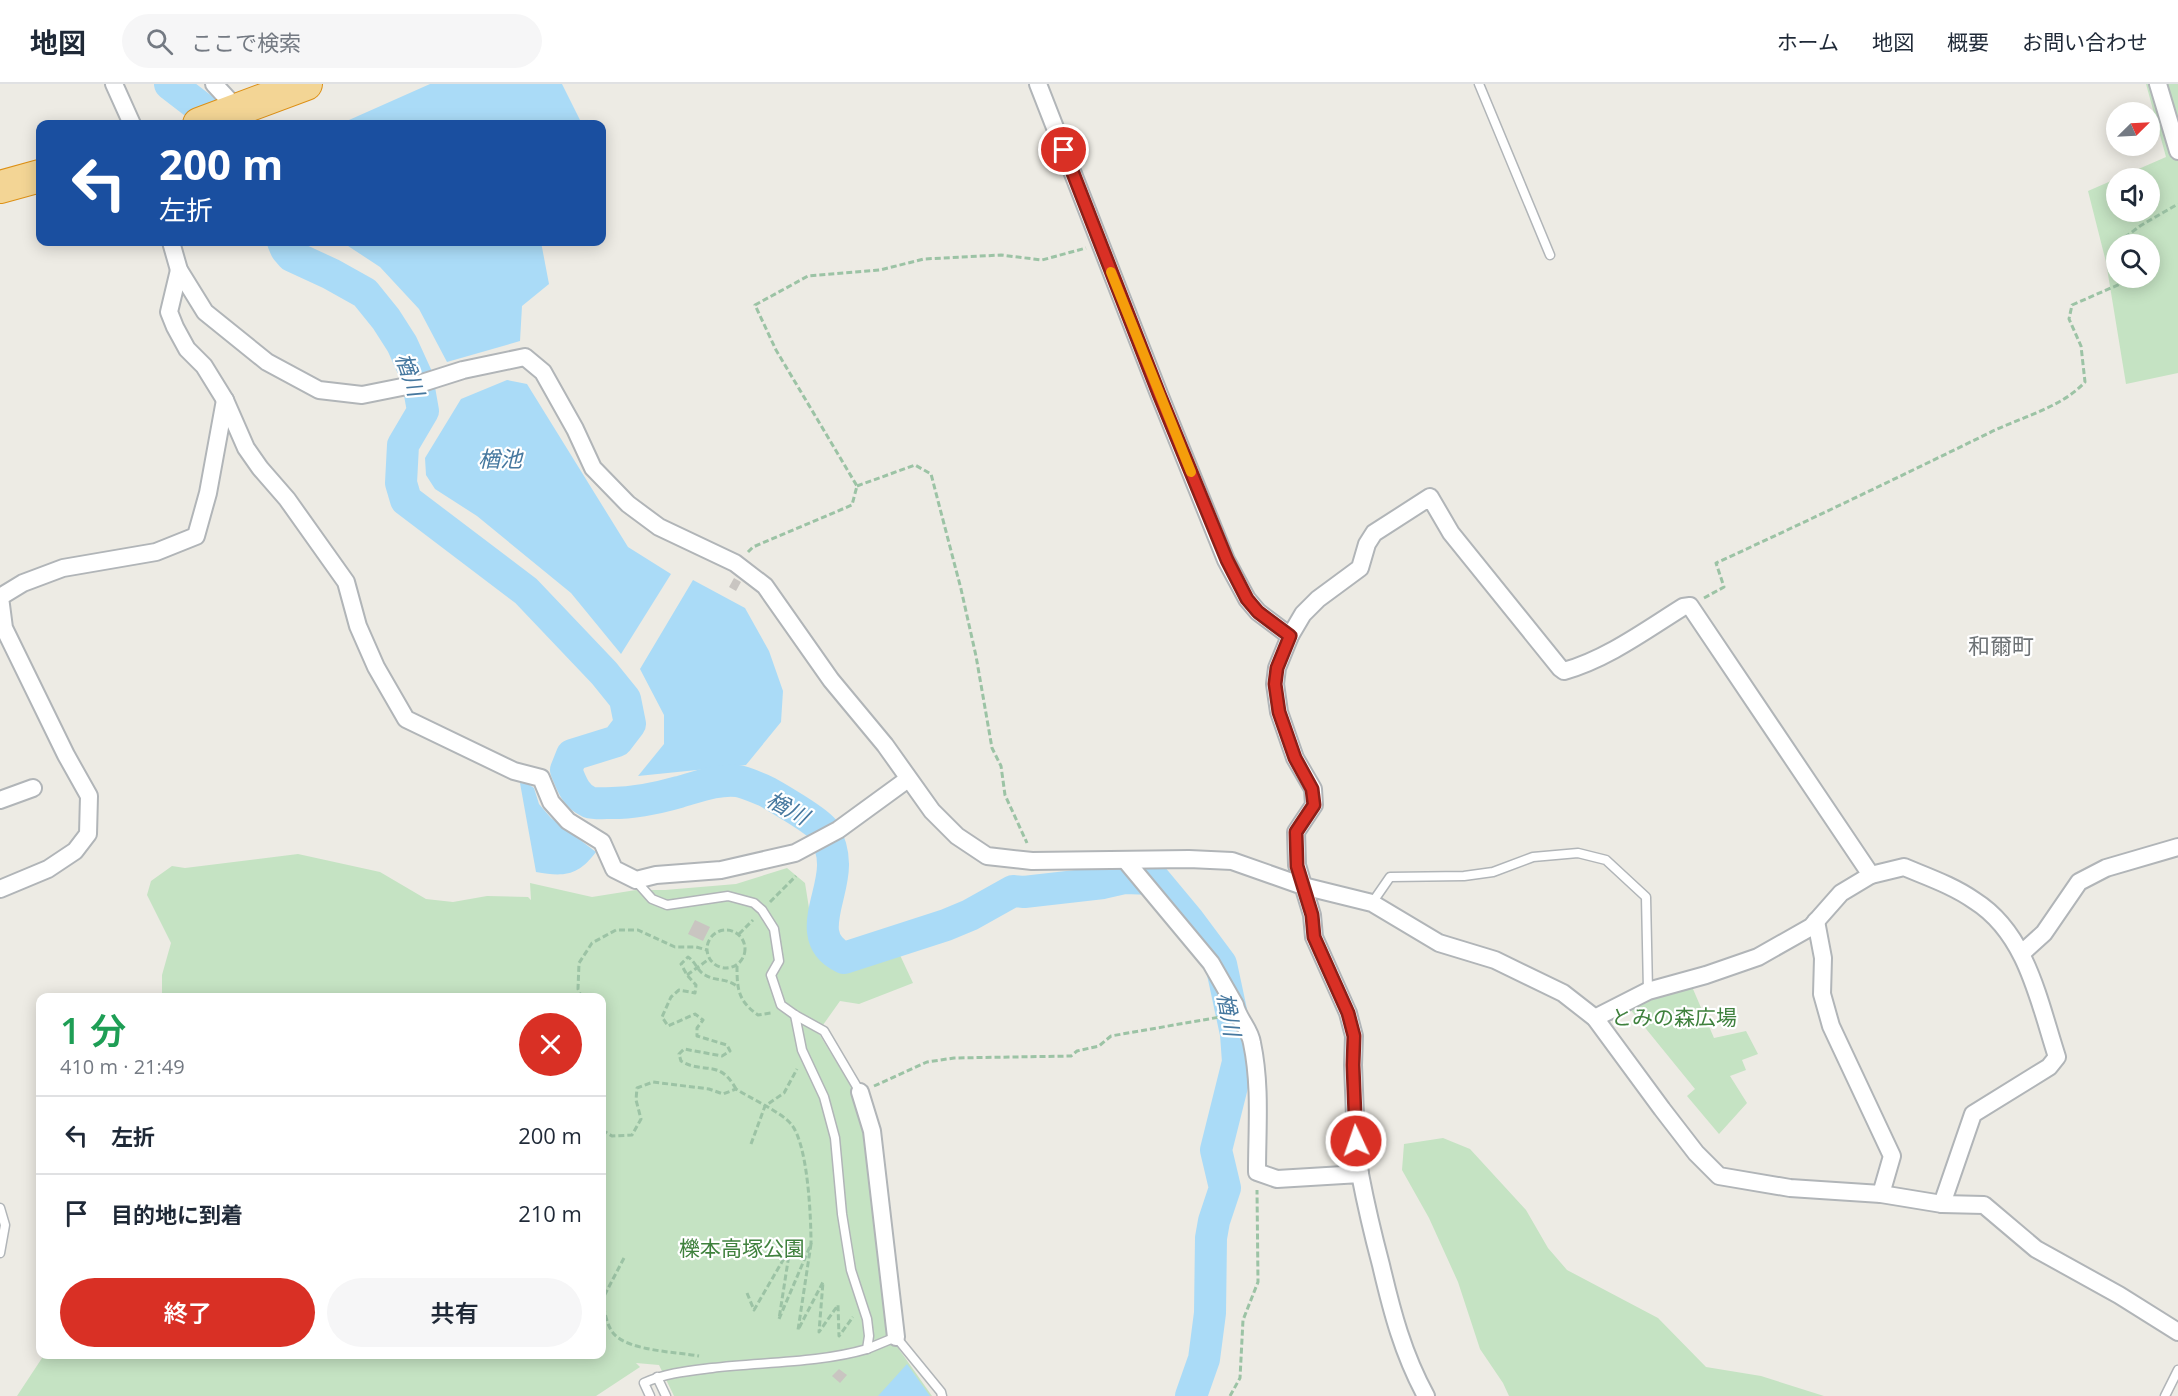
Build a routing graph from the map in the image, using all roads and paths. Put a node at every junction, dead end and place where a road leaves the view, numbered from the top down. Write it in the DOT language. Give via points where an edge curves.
graph roads {
  1 [pos="114,84"];
  2 [pos="214,84"];
  3 [pos="306,84"];
  4 [pos="1038,84"];
  5 [pos="1479,84"];
  6 [pos="2158,84"];
  7 [pos="239,111"];
  8 [pos="130,120"];
  9 [pos="211,120"];
  10 [pos="2178,151"];
  11 [pos="36,177"];
  12 [pos="0,187"];
  13 [pos="2178,204"];
  14 [pos="2130,234"];
  15 [pos="1100,244"];
  16 [pos="172,246"];
  17 [pos="1551,255"];
  18 [pos="179,270"];
  19 [pos="2111,288"];
  20 [pos="225,400"];
  21 [pos="857,486"];
  22 [pos="735,563"];
  23 [pos="1690,606"];
  24 [pos="1290,636"];
  25 [pos="908,779"];
  26 [pos="33,788"];
  27 [pos="0,800"];
  28 [pos="2178,847"];
  29 [pos="1032,861"];
  30 [pos="1126,861"];
  31 [pos="1871,875"];
  32 [pos="636,880"];
  33 [pos="1303,886"];
  34 [pos="0,889"];
  35 [pos="1371,903"];
  36 [pos="1816,921"];
  37 [pos="707,950"];
  38 [pos="2022,953"];
  39 [pos="709,959"];
  40 [pos="737,966"];
  41 [pos="698,968"];
  42 [pos="687,975"];
  43 [pos="737,986"];
  44 [pos="1648,991"];
  45 [pos="580,993"];
  46 [pos="781,1005"];
  47 [pos="1236,1011"];
  48 [pos="795,1015"];
  49 [pos="1595,1018"];
  50 [pos="802,1050"];
  51 [pos="736,1089"];
  52 [pos="860,1092"];
  53 [pos="765,1106"];
  54 [pos="606,1132"];
  55 [pos="751,1144"];
  56 [pos="1257,1172"];
  57 [pos="1360,1174"];
  58 [pos="1881,1194"];
  59 [pos="1942,1204"];
  60 [pos="0,1208"];
  61 [pos="811,1244"];
  62 [pos="0,1253"];
  63 [pos="624,1258"];
  64 [pos="606,1292"];
  65 [pos="747,1293"];
  66 [pos="866,1314"];
  67 [pos="606,1319"];
  68 [pos="2178,1332"];
  69 [pos="896,1337"];
  70 [pos="867,1349"];
  71 [pos="708,1357"];
  72 [pos="2178,1370"];
  73 [pos="657,1377"];
  74 [pos="650,1396"];
  75 [pos="666,1396"];
  76 [pos="942,1396"];
  77 [pos="1230,1396"];
  78 [pos="1426,1396"];
  79 [pos="2165,1396"];
  1 -- 8 [label="street"];
  2 -- 7 [label="street"];
  3 -- 7 [label="highway"];
  4 -- 15 [label="street"];
  5 -- 17 [label="lane"];
  6 -- 10 [label="street"];
  7 -- 9 [label="highway"];
  11 -- 12 [label="highway"];
  13 -- 14 [label="path"];
  15 -- 21 [label="path" via="1042,260 1001,255 924,259 880,270 808,276 755,305 776,350"];
  15 -- 24 [label="street" via="1227,560 1247,599"];
  16 -- 18 [label="street"];
  18 -- 20 [label="street" via="170,312 187,349 204,366"];
  18 -- 22 [label="street" via="205,312 267,362 319,390 362,395 525,357 543,372 593,468 627,504 659,527"];
  19 -- 23 [label="path" via="2072,305 2069,319 2081,346 2085,382 2073,394 1716,563 1724,587"];
  20 -- 32 [label="street" via="246,448 346,582 358,627 406,718 514,771 542,778 551,802 568,821 602,842 614,869"];
  20 -- 34 [label="street" via="196,536 156,552 63,568 23,583 0,597 4,628 89,796 88,834 75,851"];
  21 -- 22 [label="path" via="852,505 753,547"];
  21 -- 29 [label="path" via="915,465 931,474 964,600 992,748 1001,766 1005,795 1025,834"];
  22 -- 25 [label="street" via="765,586"];
  23 -- 24 [label="street" via="1619,647 1564,670 1451,533 1430,497 1374,533 1360,568 1303,614"];
  23 -- 31 [label="street"];
  24 -- 33 [label="street" via="1275,684 1279,712 1295,758 1312,789 1314,805 1296,832 1297,866"];
  25 -- 29 [label="street" via="957,836 987,856"];
  25 -- 32 [label="street" via="844,826 795,853 721,870"];
  26 -- 27 [label="street"];
  28 -- 38 [label="street" via="2106,868 2079,882 2044,933"];
  29 -- 30 [label="street"];
  30 -- 33 [label="street" via="1232,861"];
  30 -- 47 [label="street" via="1210,963"];
  31 -- 36 [label="street" via="1841,893"];
  31 -- 38 [label="street" via="1904,867 1959,892 1976,901 2002,925"];
  32 -- 46 [label="lane" via="652,899 667,905 728,896 754,903 774,929 779,961 771,975"];
  33 -- 35 [label="street"];
  33 -- 57 [label="street" via="1314,937 1348,1013 1354,1036"];
  35 -- 44 [label="lane" via="1390,877 1464,876 1494,872 1533,857 1578,853 1606,860 1646,897"];
  35 -- 49 [label="street" via="1439,943 1495,960 1563,993"];
  36 -- 44 [label="street" via="1758,957"];
  36 -- 58 [label="street" via="1823,958 1822,994 1831,1026 1892,1156"];
  37 -- 39 [label="path"];
  37 -- 40 [label="path" via="714,934 722,930 739,934 746,950"];
  37 -- 45 [label="path" via="675,947 638,930 616,930 592,943 579,963"];
  38 -- 59 [label="street" via="2057,1057 2049,1067 1973,1114"];
  39 -- 40 [label="path" via="717,967"];
  39 -- 41 [label="path"];
  40 -- 43 [label="path"];
  41 -- 42 [label="path"];
  41 -- 42 [label="path" via="688,957 681,964"];
  41 -- 43 [label="path" via="701,974 714,980 726,979"];
  42 -- 51 [label="path" via="696,985 695,993 679,990 662,1017 668,1026 695,1014 703,1020 697,1036 727,1045 730,1052 722,1056 684,1048 679,1054 681,1061 720,1071"];
  43 -- 46 [label="path" via="745,1006 758,1015 776,1013"];
  44 -- 49 [label="street"];
  46 -- 48 [label="lane"];
  47 -- 52 [label="path" via="1111,1036 1099,1046 1071,1056 927,1062"];
  47 -- 56 [label="street" via="1251,1038 1257,1063"];
  48 -- 50 [label="lane"];
  48 -- 52 [label="lane" via="824,1031"];
  49 -- 58 [label="street" via="1696,1153 1719,1176 1790,1188"];
  50 -- 53 [label="path" via="796,1074 784,1093"];
  50 -- 66 [label="lane" via="824,1096 835,1138 851,1270"];
  51 -- 53 [label="path"];
  51 -- 54 [label="path" via="723,1094 653,1082 637,1088 641,1119 632,1135"];
  52 -- 69 [label="street" via="872,1131"];
  53 -- 55 [label="path"];
  53 -- 61 [label="path" via="792,1125 802,1150 811,1208"];
  56 -- 57 [label="street" via="1277,1179"];
  56 -- 77 [label="path" via="1258,1282 1243,1320 1240,1378"];
  57 -- 78 [label="street" via="1392,1311 1411,1368"];
  58 -- 59 [label="street"];
  59 -- 68 [label="street" via="1984,1205 2036,1249"];
  60 -- 62 [label="lane" via="5,1225"];
  61 -- 65 [label="path" via="779,1319 790,1248 754,1310"];
  61 -- 66 [label="path" via="798,1330 823,1282 819,1332 838,1305 839,1336 855,1315"];
  63 -- 64 [label="path"];
  66 -- 70 [label="lane"];
  67 -- 71 [label="path" via="615,1335 631,1345"];
  69 -- 70 [label="lane"];
  69 -- 76 [label="lane"];
  70 -- 73 [label="lane" via="844,1356"];
  72 -- 79 [label="lane"];
  73 -- 74 [label="lane" via="644,1383"];
  73 -- 75 [label="lane"];
}
